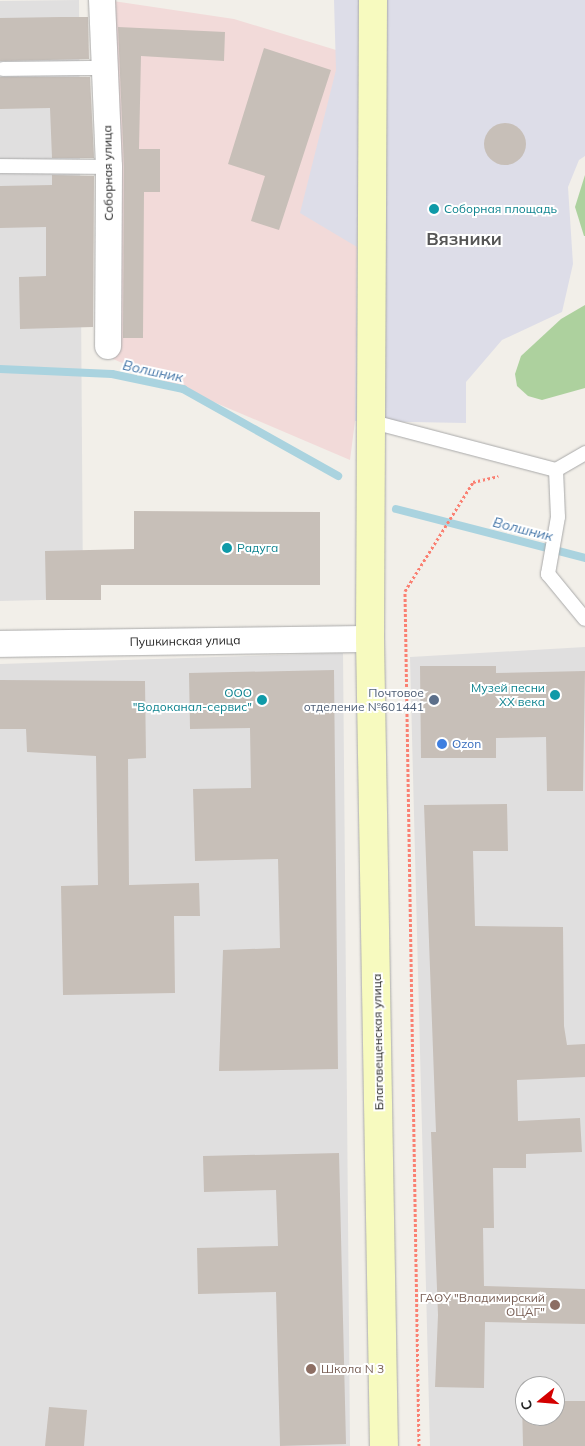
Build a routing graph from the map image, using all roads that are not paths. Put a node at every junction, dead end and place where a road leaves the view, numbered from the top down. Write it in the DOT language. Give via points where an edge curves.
graph roads {
  1 [pos="102,0"];
  2 [pos="373,0"];
  3 [pos="105,68"];
  4 [pos="3,69"];
  5 [pos="0,166"];
  6 [pos="109,167"];
  7 [pos="108,346"];
  8 [pos="373,422"];
  9 [pos="585,453"];
  10 [pos="556,470"];
  11 [pos="585,619"];
  12 [pos="370,639"];
  13 [pos="0,644"];
  14 [pos="384,1446"];
  1 -- 3 [label="street, Соборная улица"];
  2 -- 8 [label="main road, Благовещенская улица"];
  3 -- 4 [label="lane"];
  3 -- 6 [label="street, Соборная улица"];
  5 -- 6 [label="lane"];
  6 -- 7 [label="street, Соборная улица"];
  8 -- 10 [label="lane"];
  8 -- 12 [label="main road, Благовещенская улица"];
  9 -- 10 [label="lane"];
  10 -- 11 [label="lane" via="558,517 548,574"];
  12 -- 13 [label="street, Пушкинская улица"];
  12 -- 14 [label="main road, Благовещенская улица"];
}
